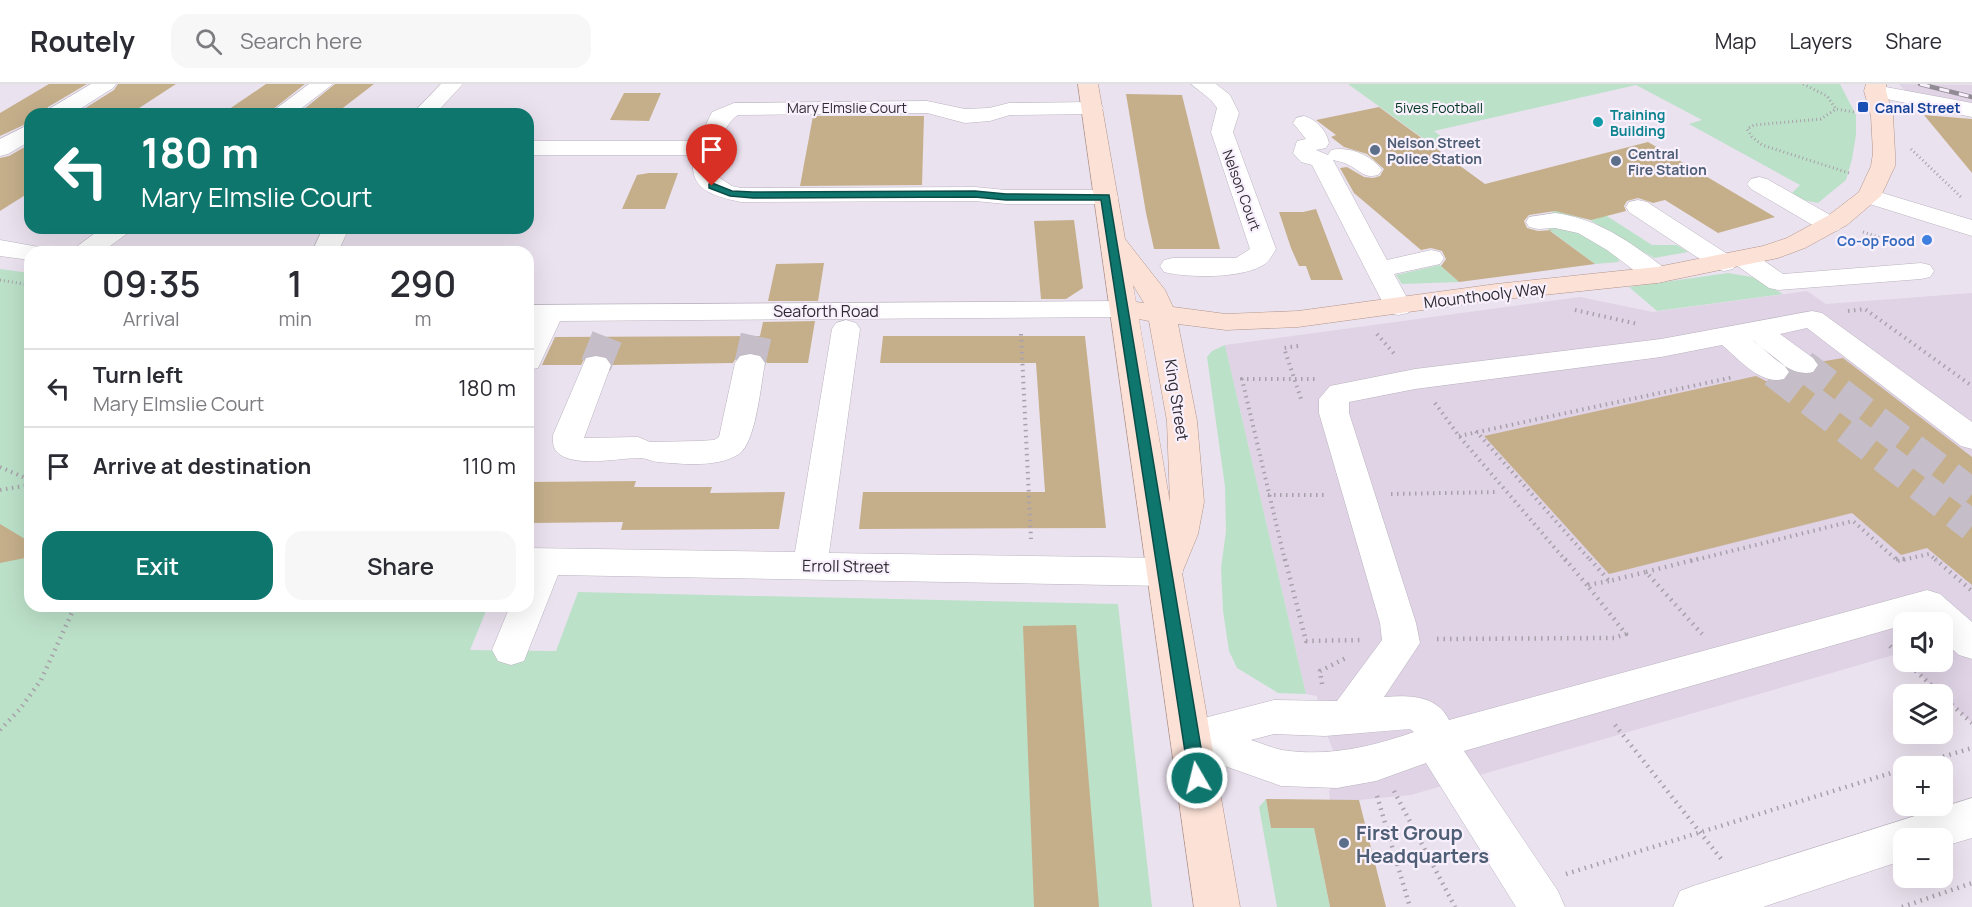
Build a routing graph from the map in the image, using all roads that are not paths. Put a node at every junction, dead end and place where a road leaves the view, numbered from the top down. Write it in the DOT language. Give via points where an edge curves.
graph roads {
  1 [pos="106,84"];
  2 [pos="323,84"];
  3 [pos="453,84"];
  4 [pos="1088,84"];
  5 [pos="1201,84"];
  6 [pos="1876,87"];
  7 [pos="67,108"];
  8 [pos="289,108"];
  9 [pos="429,108"];
  10 [pos="1092,108"];
  11 [pos="1972,110"];
  12 [pos="1304,123"];
  13 [pos="24,135"];
  14 [pos="534,148"];
  15 [pos="709,148"];
  16 [pos="0,149"];
  17 [pos="1326,152"];
  18 [pos="1370,170"];
  19 [pos="1759,184"];
  20 [pos="1864,186"];
  21 [pos="1106,197"];
  22 [pos="1638,207"];
  23 [pos="1538,222"];
  24 [pos="1834,222"];
  25 [pos="1972,228"];
  26 [pos="110,234"];
  27 [pos="1113,241"];
  28 [pos="94,246"];
  29 [pos="0,248"];
  30 [pos="24,251"];
  31 [pos="1431,258"];
  32 [pos="1916,260"];
  33 [pos="1734,261"];
  34 [pos="1173,266"];
  35 [pos="1378,270"];
  36 [pos="1657,275"];
  37 [pos="1778,282"];
  38 [pos="1398,307"];
  39 [pos="1123,309"];
  40 [pos="539,313"];
  41 [pos="1162,315"];
  42 [pos="1812,319"];
  43 [pos="846,330"];
  44 [pos="1757,330"];
  45 [pos="534,335"];
  46 [pos="1728,336"];
  47 [pos="756,337"];
  48 [pos="607,338"];
  49 [pos="1803,365"];
  50 [pos="1772,371"];
  51 [pos="1972,438"];
  52 [pos="537,561"];
  53 [pos="810,566"];
  54 [pos="1164,572"];
  55 [pos="522,612"];
  56 [pos="1972,644"];
  57 [pos="511,650"];
  58 [pos="1349,716"];
  59 [pos="1191,737"];
  60 [pos="1435,742"];
  61 [pos="1972,818"];
  62 [pos="1940,828"];
  63 [pos="1893,843"];
  64 [pos="1540,904"];
  65 [pos="1217,907"];
  66 [pos="1696,907"];
  1 -- 7 [label="street"];
  2 -- 8 [label="street"];
  3 -- 9 [label="street"];
  4 -- 10 [label="main road, King Street"];
  5 -- 34 [label="street, Nelson Court" via="1227,106 1222,132 1263,249 1257,259 1243,265"];
  6 -- 11 [label="street"];
  6 -- 20 [label="main road" via="1882,116 1883,166"];
  10 -- 15 [label="street, Mary Elmslie Court" via="1009,109 965,116 949,102 927,107 747,100 720,117"];
  10 -- 21 [label="main road, King Street"];
  12 -- 17 [label="street"];
  13 -- 16 [label="street"];
  14 -- 15 [label="street"];
  15 -- 21 [label="street, Mary Elmslie Court" via="702,169 704,178 721,190 741,195"];
  17 -- 18 [label="street" via="1356,159"];
  17 -- 35 [label="street"];
  19 -- 24 [label="street"];
  20 -- 24 [label="main road, Mounthooly Way"];
  20 -- 25 [label="street"];
  21 -- 27 [label="main road, King Street"];
  22 -- 33 [label="street"];
  23 -- 36 [label="street" via="1562,220 1584,225"];
  24 -- 33 [label="main road, Mounthooly Way" via="1796,243"];
  26 -- 28 [label="street"];
  27 -- 39 [label="main road, King Street"];
  27 -- 41 [label="main road, King Street" via="1155,296"];
  29 -- 30 [label="street"];
  31 -- 35 [label="street"];
  32 -- 37 [label="street"];
  33 -- 36 [label="main road, Mounthooly Way"];
  33 -- 37 [label="street"];
  35 -- 38 [label="street"];
  36 -- 38 [label="main road, Mounthooly Way"];
  37 -- 42 [label="street" via="1793,293"];
  38 -- 41 [label="main road, Mounthooly Way" via="1298,319 1226,322"];
  39 -- 41 [label="main road, Mounthooly Way"];
  39 -- 47 [label="street, Seaforth Road" via="1020,310"];
  39 -- 54 [label="main road, King Street"];
  40 -- 45 [label="street"];
  40 -- 48 [label="street, Seaforth Road"];
  41 -- 54 [label="main road, King Street" via="1182,421 1187,477 1181,534"];
  42 -- 44 [label="street"];
  42 -- 51 [label="street"];
  43 -- 53 [label="street"];
  44 -- 46 [label="street"];
  44 -- 49 [label="street"];
  46 -- 50 [label="street"];
  46 -- 58 [label="street" via="1415,379 1341,393 1334,399 1401,639"];
  47 -- 48 [label="street, Seaforth Road"];
  47 -- 48 [label="street" via="730,446 714,451 575,448 568,445 569,435"];
  52 -- 53 [label="street, Erroll Street"];
  53 -- 54 [label="street, Erroll Street"];
  54 -- 59 [label="main road, King Street"];
  55 -- 57 [label="street"];
  56 -- 60 [label="street" via="1927,604"];
  58 -- 59 [label="street" via="1274,717"];
  58 -- 60 [label="street" via="1405,712 1422,715 1431,723"];
  59 -- 60 [label="street" via="1281,768 1337,771 1376,763"];
  59 -- 65 [label="main road, King Street"];
  60 -- 64 [label="street"];
  61 -- 62 [label="street"];
  63 -- 66 [label="street"];
}
